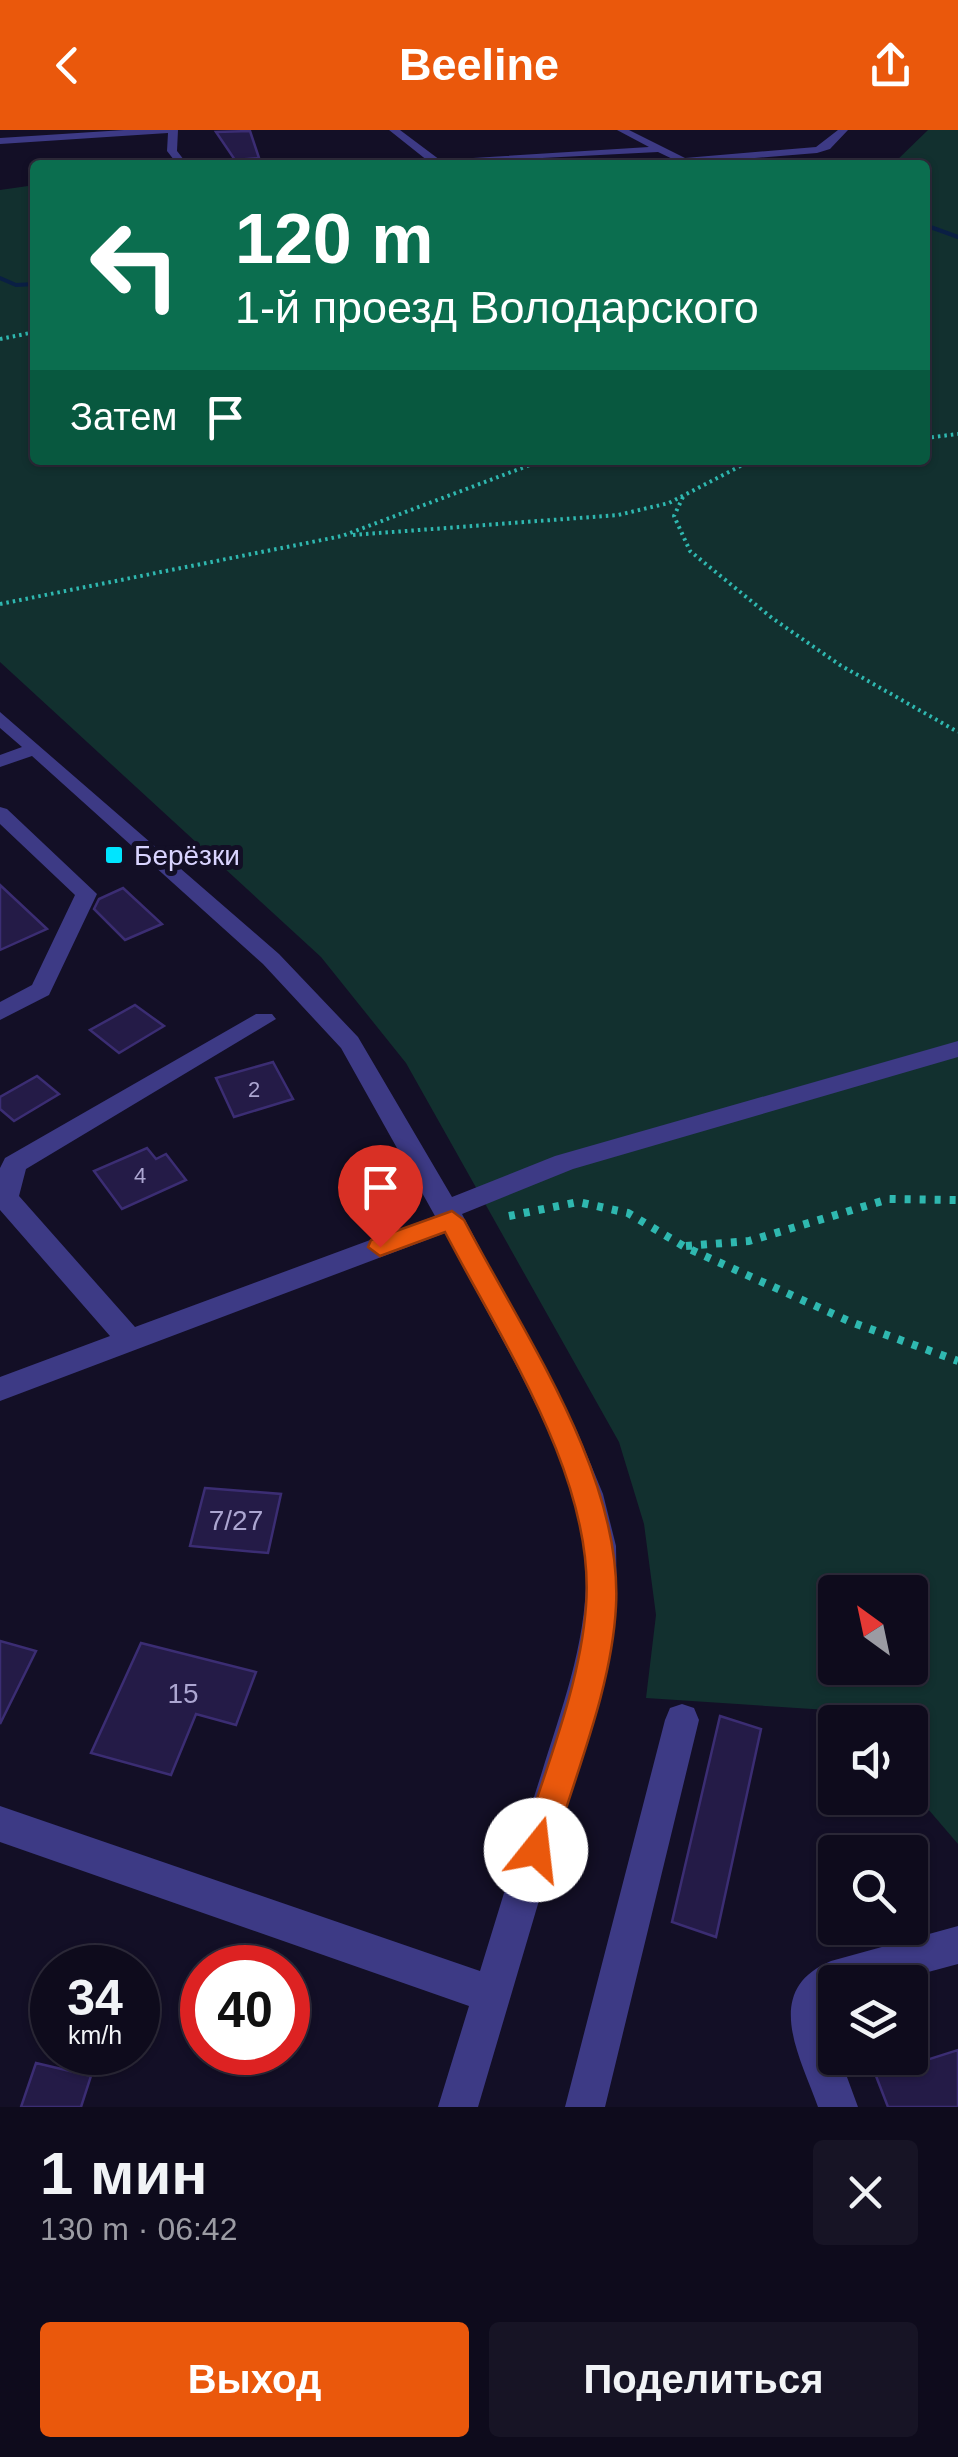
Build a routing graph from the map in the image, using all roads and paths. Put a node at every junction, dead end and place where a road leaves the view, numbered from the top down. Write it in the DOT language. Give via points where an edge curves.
graph roads {
  1 [pos="171,130"];
  2 [pos="394,130"];
  3 [pos="622,130"];
  4 [pos="843,130"];
  5 [pos="0,141"];
  6 [pos="656,150"];
  7 [pos="179,160"];
  8 [pos="433,160"];
  9 [pos="500,160"];
  10 [pos="30,333"];
  11 [pos="0,338"];
  12 [pos="958,434"];
  13 [pos="930,437"];
  14 [pos="529,465"];
  15 [pos="742,465"];
  16 [pos="684,495"];
  17 [pos="342,536"];
  18 [pos="0,604"];
  19 [pos="0,718"];
  20 [pos="958,732"];
  21 [pos="30,744"];
  22 [pos="0,762"];
  23 [pos="0,813"];
  24 [pos="0,1012"];
  25 [pos="264,1019"];
  26 [pos="958,1050"];
  27 [pos="958,1200"];
  28 [pos="452,1222"];
  29 [pos="685,1246"];
  30 [pos="130,1340"];
  31 [pos="958,1361"];
  32 [pos="0,1389"];
  33 [pos="682,1720"];
  34 [pos="0,1824"];
  35 [pos="958,1945"];
  36 [pos="493,1995"];
  37 [pos="458,2107"];
  38 [pos="585,2107"];
  39 [pos="838,2107"];
  1 -- 5 [label="street"];
  1 -- 7 [label="street"];
  2 -- 8 [label="street"];
  3 -- 6 [label="street"];
  4 -- 6 [label="street" via="816,150 682,160"];
  6 -- 9 [label="street"];
  10 -- 11 [label="path"];
  12 -- 13 [label="path"];
  14 -- 17 [label="path"];
  15 -- 16 [label="path"];
  16 -- 17 [label="path" via="660,506 549,526"];
  16 -- 20 [label="path" via="674,516 690,550 840,666"];
  17 -- 18 [label="path"];
  19 -- 21 [label="street"];
  21 -- 22 [label="street"];
  21 -- 28 [label="street" via="319,1006 350,1043"];
  23 -- 24 [label="street" via="86,894 41,990"];
  25 -- 30 [label="street" via="14,1164 5,1198"];
  26 -- 28 [label="street" via="564,1162"];
  27 -- 29 [label="path" via="890,1199 749,1240"];
  28 -- 29 [label="path" via="578,1202 628,1213"];
  28 -- 30 [label="street"];
  28 -- 36 [label="street" via="566,1440 600,1546 601,1607 591,1667"];
  29 -- 31 [label="path" via="851,1322"];
  30 -- 32 [label="street"];
  33 -- 38 [label="street"];
  34 -- 36 [label="street"];
  35 -- 39 [label="street" via="831,1980 812,1998 809,2028"];
  36 -- 37 [label="street"];
}
